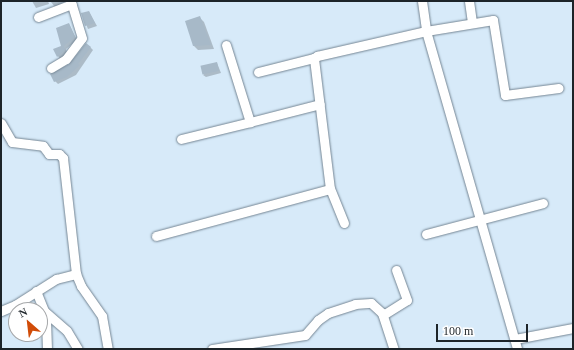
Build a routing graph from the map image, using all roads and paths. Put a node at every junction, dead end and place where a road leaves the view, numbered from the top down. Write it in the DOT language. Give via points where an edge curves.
graph roads {
  1 [pos="422,1"];
  2 [pos="469,1"];
  3 [pos="71,3"];
  4 [pos="38,17"];
  5 [pos="472,23"];
  6 [pos="426,31"];
  7 [pos="226,45"];
  8 [pos="314,58"];
  9 [pos="51,68"];
  10 [pos="258,72"];
  11 [pos="558,88"];
  12 [pos="320,104"];
  13 [pos="250,122"];
  14 [pos="1,123"];
  15 [pos="182,139"];
  16 [pos="330,189"];
  17 [pos="544,203"];
  18 [pos="479,219"];
  19 [pos="344,223"];
  20 [pos="426,234"];
  21 [pos="156,236"];
  22 [pos="396,270"];
  23 [pos="76,274"];
  24 [pos="36,291"];
  25 [pos="1,311"];
  26 [pos="383,315"];
  27 [pos="49,317"];
  28 [pos="573,328"];
  29 [pos="515,339"];
  30 [pos="47,349"];
  31 [pos="78,349"];
  32 [pos="108,349"];
  33 [pos="212,349"];
  34 [pos="394,349"];
  35 [pos="518,349"];
  1 -- 6 [label="street"];
  2 -- 5 [label="street"];
  3 -- 4 [label="street"];
  3 -- 9 [label="street" via="82,38 66,59"];
  5 -- 6 [label="street"];
  5 -- 11 [label="street" via="495,21 505,95"];
  6 -- 8 [label="street"];
  6 -- 18 [label="street"];
  7 -- 13 [label="street"];
  8 -- 10 [label="street"];
  8 -- 12 [label="street"];
  12 -- 13 [label="street"];
  12 -- 16 [label="street"];
  13 -- 15 [label="street"];
  14 -- 23 [label="street" via="12,142 43,146 49,154 59,154 63,158"];
  16 -- 19 [label="street"];
  16 -- 21 [label="street"];
  17 -- 18 [label="street"];
  18 -- 20 [label="street"];
  18 -- 29 [label="street"];
  22 -- 26 [label="street" via="407,300"];
  23 -- 24 [label="street" via="56,279"];
  23 -- 32 [label="street" via="81,286 102,316"];
  24 -- 25 [label="street"];
  24 -- 27 [label="street"];
  26 -- 33 [label="street" via="376,305 355,304 323,316 305,335"];
  26 -- 34 [label="street"];
  27 -- 30 [label="street" via="46,321"];
  27 -- 31 [label="street" via="67,330"];
  28 -- 29 [label="street"];
  29 -- 35 [label="street"];
}
